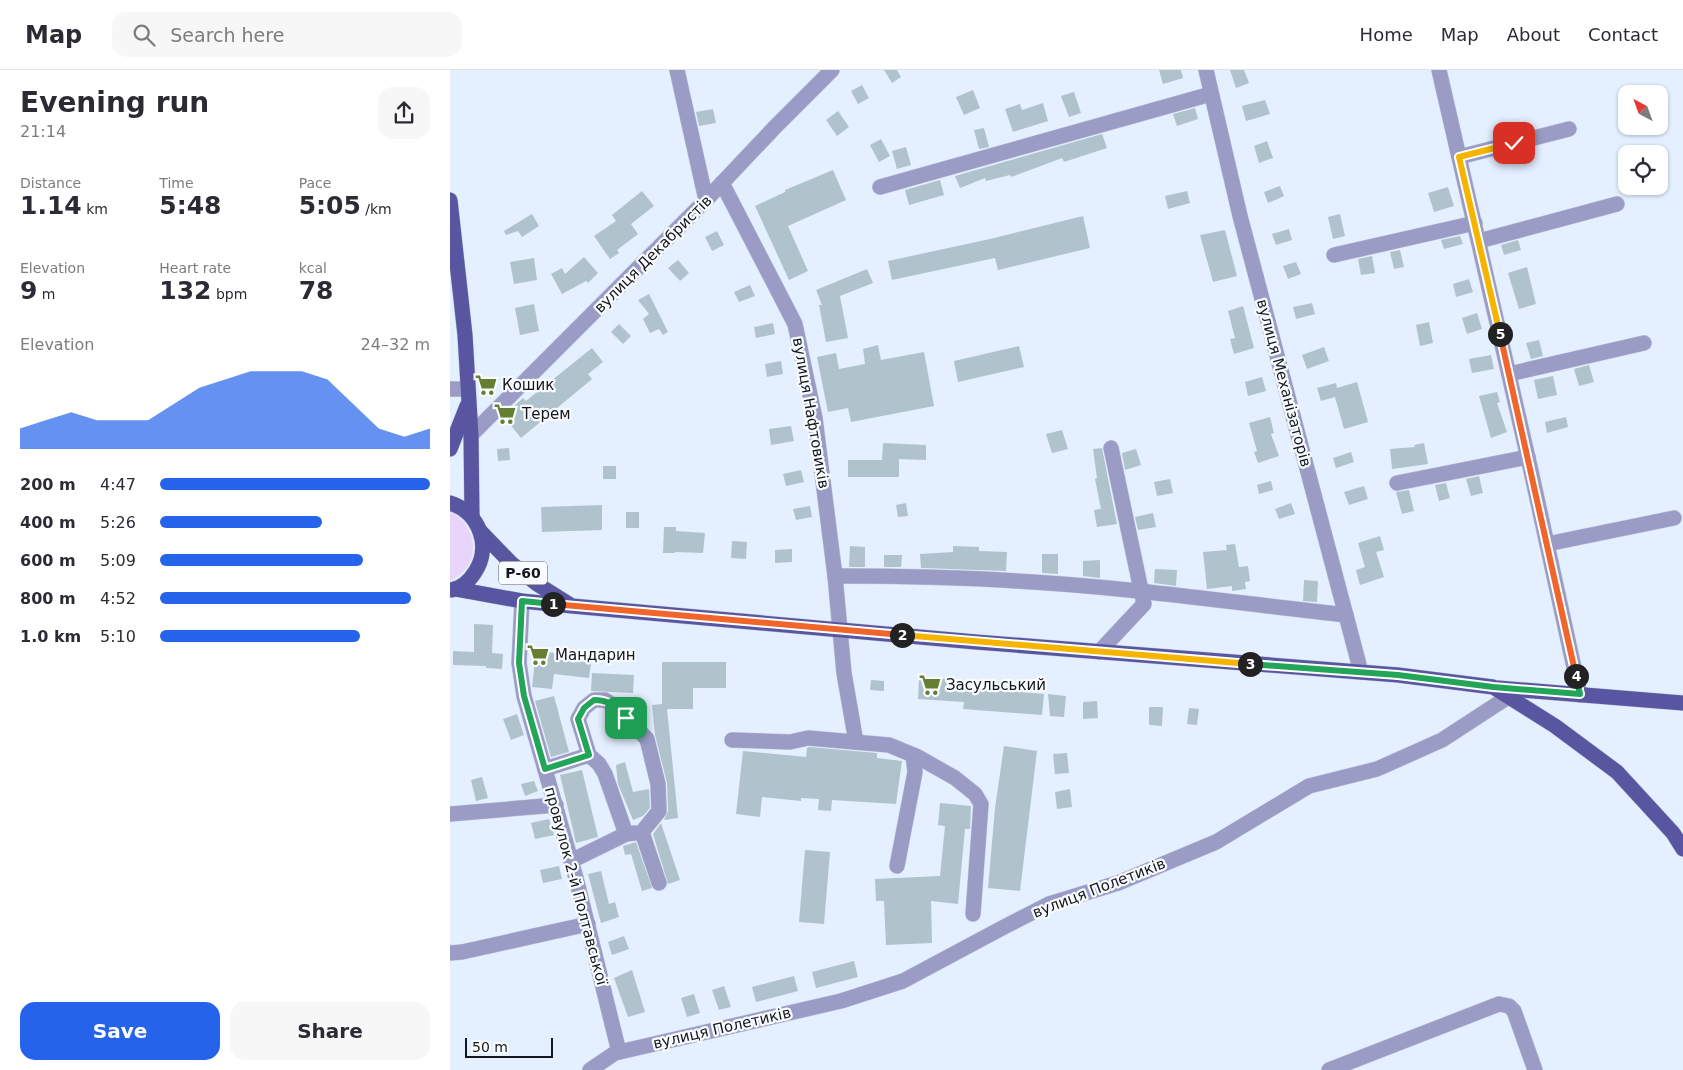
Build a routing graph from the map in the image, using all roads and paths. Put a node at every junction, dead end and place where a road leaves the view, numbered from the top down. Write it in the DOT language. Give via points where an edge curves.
graph roads {
  1 [pos="677,70"];
  2 [pos="832,70"];
  3 [pos="1206,70"];
  4 [pos="1439,70"];
  5 [pos="1211,94"];
  6 [pos="1569,129"];
  7 [pos="1459,157"];
  8 [pos="722,184"];
  9 [pos="880,187"];
  10 [pos="450,200"];
  11 [pos="706,200"];
  12 [pos="1617,204"];
  13 [pos="1475,223"];
  14 [pos="1479,241"];
  15 [pos="1334,255"];
  16 [pos="1644,343"];
  17 [pos="1509,374"];
  18 [pos="450,389"];
  19 [pos="468,396"];
  20 [pos="471,435"];
  21 [pos="1111,448"];
  22 [pos="450,449"];
  23 [pos="1528,457"];
  24 [pos="1398,483"];
  25 [pos="450,503"];
  26 [pos="472,516"];
  27 [pos="1674,518"];
  28 [pos="480,531"];
  29 [pos="1547,544"];
  30 [pos="835,576"];
  31 [pos="453,590"];
  32 [pos="1141,592"];
  33 [pos="522,601"];
  34 [pos="572,606"];
  35 [pos="1346,616"];
  36 [pos="841,630"];
  37 [pos="1099,652"];
  38 [pos="1361,672"];
  39 [pos="1493,687"];
  40 [pos="1580,694"];
  41 [pos="1508,697"];
  42 [pos="1683,703"];
  43 [pos="732,740"];
  44 [pos="856,742"];
  45 [pos="589,755"];
  46 [pos="913,755"];
  47 [pos="545,769"];
  48 [pos="556,806"];
  49 [pos="450,814"];
  50 [pos="634,833"];
  51 [pos="1683,849"];
  52 [pos="571,862"];
  53 [pos="896,866"];
  54 [pos="660,883"];
  55 [pos="973,914"];
  56 [pos="588,924"];
  57 [pos="450,953"];
  58 [pos="619,1052"];
  59 [pos="590,1070"];
  60 [pos="1329,1070"];
  61 [pos="1535,1070"];
  1 -- 11 [label="street"];
  2 -- 8 [label="street, вулиця Декабристів"];
  3 -- 5 [label="street, вулиця Механізаторів"];
  4 -- 7 [label="street"];
  5 -- 9 [label="street"];
  5 -- 35 [label="street, вулиця Механізаторів"];
  6 -- 7 [label="street"];
  7 -- 13 [label="street"];
  8 -- 11 [label="street, вулиця Декабристів"];
  8 -- 30 [label="street, вулиця Нафтовиків" via="795,324 815,418"];
  10 -- 19 [label="main road"];
  11 -- 20 [label="street, вулиця Декабристів"];
  12 -- 14 [label="street"];
  13 -- 14 [label="street"];
  13 -- 15 [label="street"];
  14 -- 17 [label="street"];
  16 -- 17 [label="street"];
  17 -- 23 [label="street"];
  18 -- 19 [label="street"];
  19 -- 20 [label="main road"];
  19 -- 22 [label="main road"];
  20 -- 26 [label="main road"];
  21 -- 32 [label="street"];
  23 -- 24 [label="street"];
  23 -- 29 [label="street"];
  25 -- 26 [label="main road"];
  26 -- 28 [label="main road"];
  27 -- 29 [label="street"];
  28 -- 31 [label="main road" via="483,548 480,565 470,579"];
  28 -- 34 [label="main road, Р-60" via="511,563"];
  29 -- 40 [label="street"];
  30 -- 32 [label="street" via="1018,581"];
  30 -- 36 [label="street, вулиця Нафтовиків"];
  31 -- 33 [label="main road, Р-60"];
  32 -- 35 [label="street"];
  32 -- 37 [label="street" via="1144,604"];
  33 -- 34 [label="main road, Р-60"];
  33 -- 47 [label="street, провулок 2-й Полтавської" via="519,663 524,696"];
  34 -- 36 [label="main road, Р-60"];
  35 -- 38 [label="street, вулиця Механізаторів"];
  36 -- 37 [label="main road, Р-60"];
  36 -- 44 [label="street, вулиця Нафтовиків" via="844,673"];
  37 -- 38 [label="main road, Р-60"];
  38 -- 39 [label="main road, Р-60"];
  39 -- 40 [label="main road"];
  39 -- 41 [label="main road, Р-60"];
  40 -- 42 [label="main road"];
  41 -- 51 [label="main road, Р-60" via="1555,726 1617,772 1673,833"];
  41 -- 58 [label="street, вулиця Полетиків" via="1442,740 1377,769 1309,786 1216,842 1118,883 1049,904 903,981 841,1001"];
  43 -- 44 [label="street" via="790,742 808,738"];
  44 -- 46 [label="street" via="889,745"];
  45 -- 47 [label="street"];
  45 -- 50 [label="street" via="605,774"];
  45 -- 50 [label="street" via="578,719 594,700 605,700 616,707 648,739 658,784 659,811"];
  46 -- 53 [label="street" via="916,772"];
  46 -- 55 [label="street" via="955,778 975,794 981,804"];
  47 -- 48 [label="street, провулок 2-й Полтавської"];
  48 -- 49 [label="street"];
  48 -- 52 [label="street, провулок 2-й Полтавської"];
  50 -- 52 [label="street"];
  50 -- 54 [label="street"];
  52 -- 56 [label="street, провулок 2-й Полтавської"];
  56 -- 57 [label="street"];
  56 -- 58 [label="street, провулок 2-й Полтавської"];
  58 -- 59 [label="street, вулиця Полетиків"];
  60 -- 61 [label="street" via="1499,1004 1514,1011"];
}
